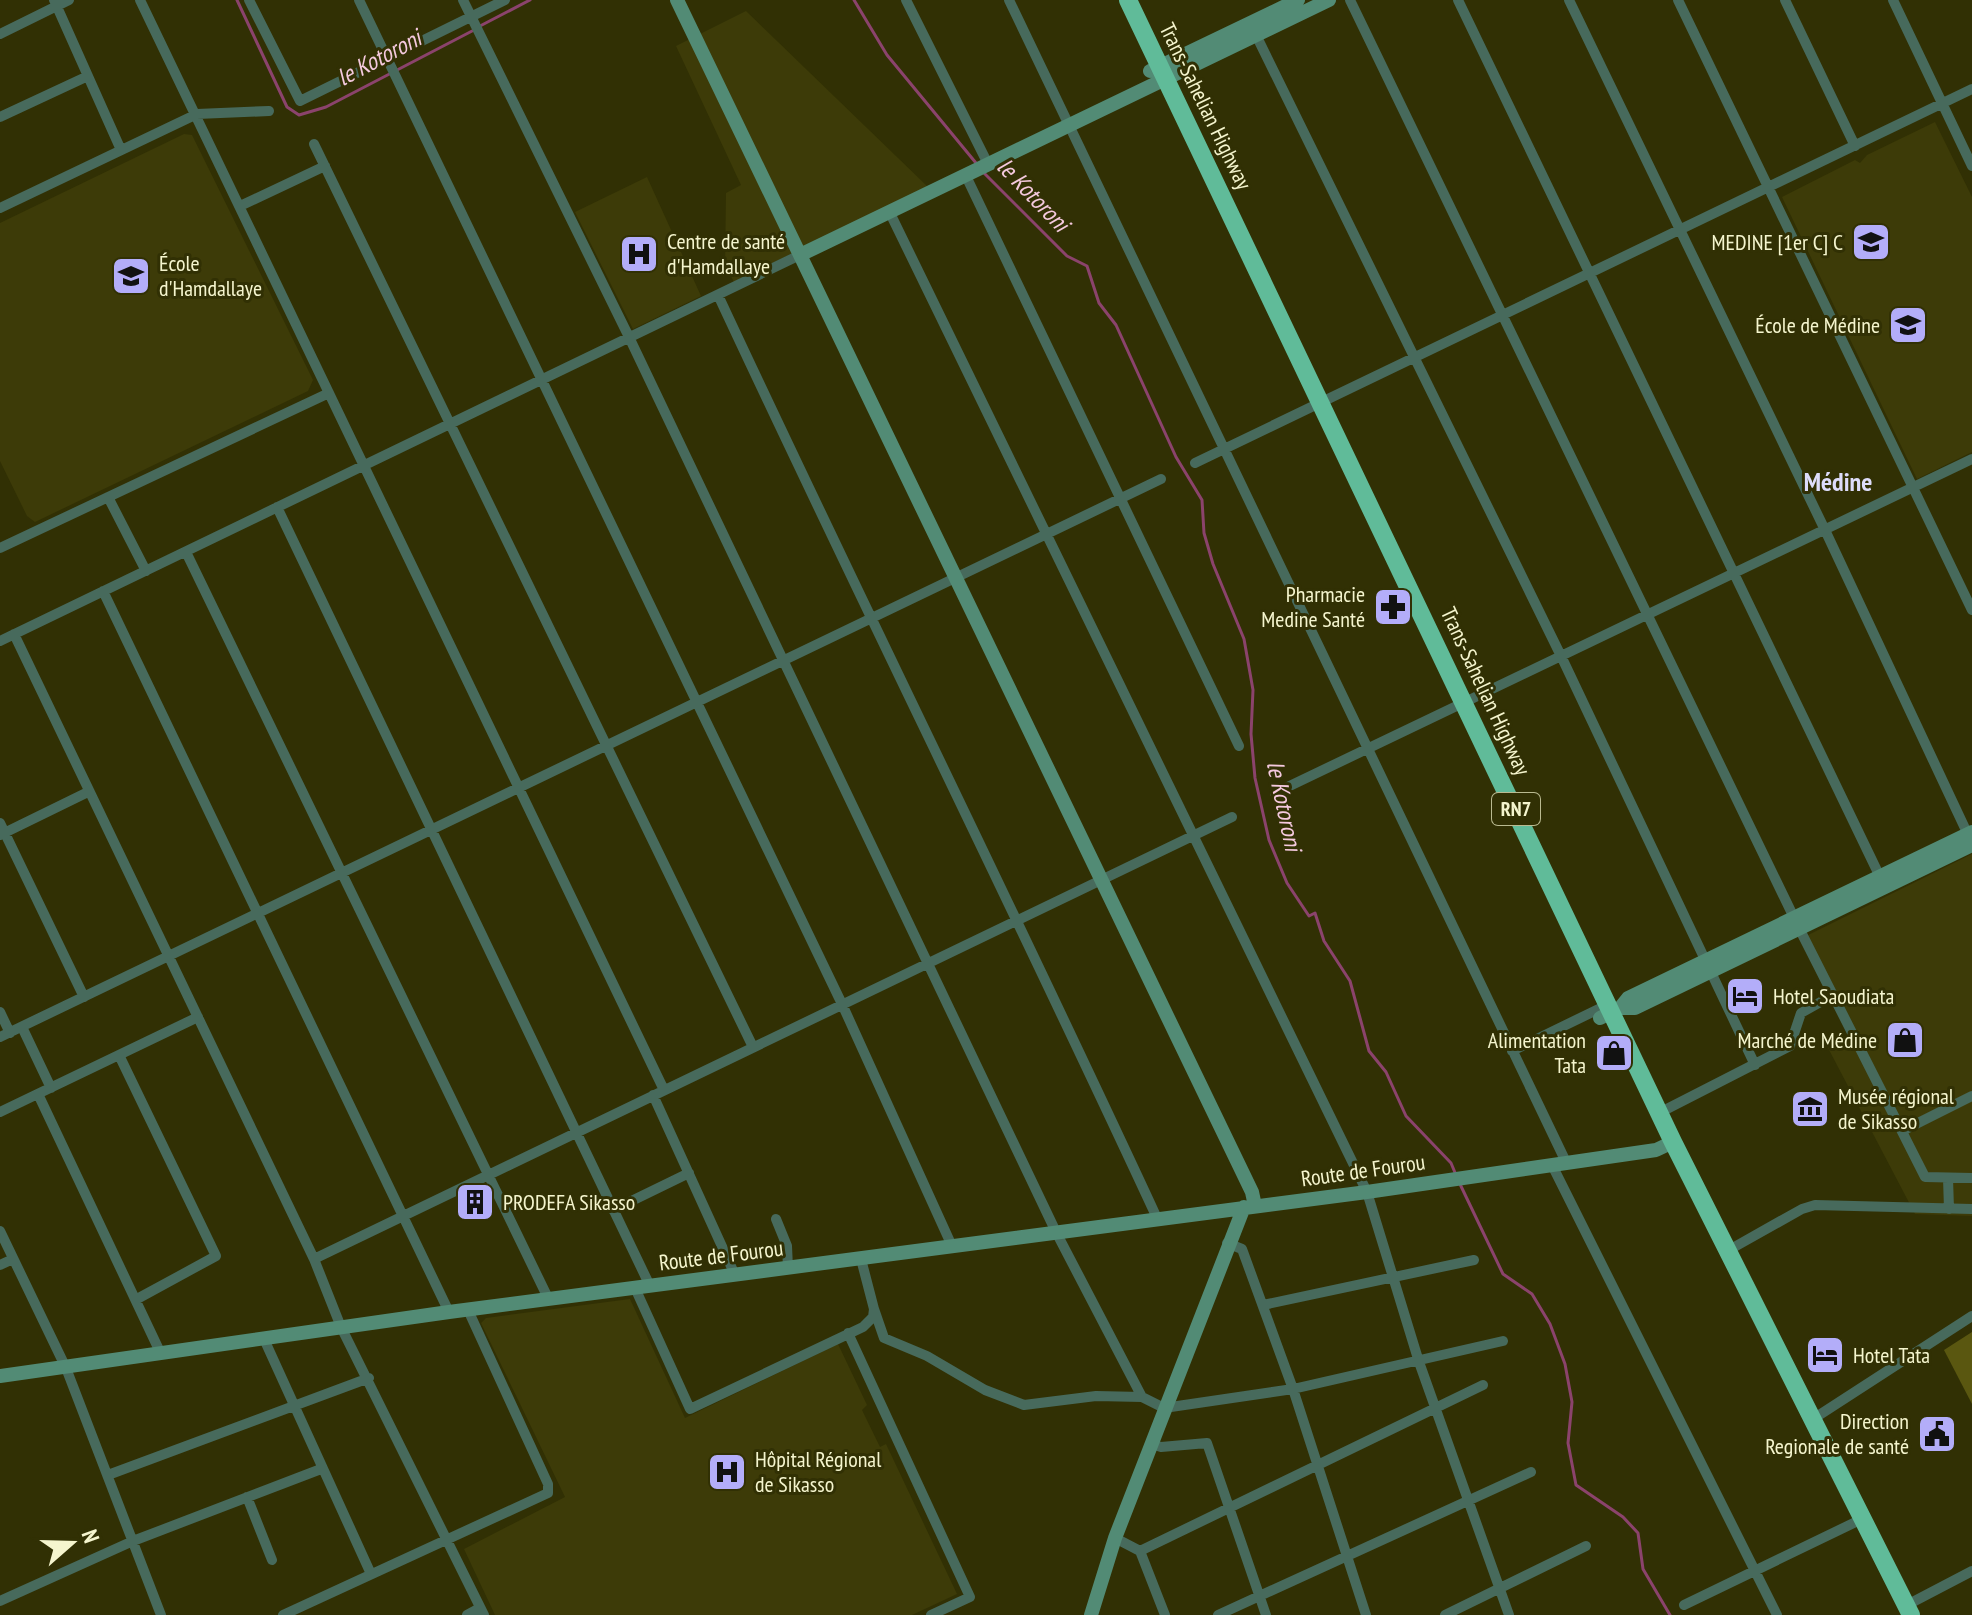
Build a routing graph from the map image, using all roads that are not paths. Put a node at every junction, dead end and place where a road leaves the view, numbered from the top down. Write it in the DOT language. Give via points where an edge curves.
graph roads {
  1 [pos="69,0"];
  2 [pos="140,0"];
  3 [pos="249,0"];
  4 [pos="359,0"];
  5 [pos="463,0"];
  6 [pos="505,0"];
  7 [pos="677,0"];
  8 [pos="906,0"];
  9 [pos="1009,0"];
  10 [pos="1116,0"];
  11 [pos="1128,0"];
  12 [pos="1298,0"];
  13 [pos="1329,0"];
  14 [pos="1350,0"];
  15 [pos="1458,0"];
  16 [pos="1569,0"];
  17 [pos="1678,0"];
  18 [pos="1785,0"];
  19 [pos="1893,0"];
  20 [pos="55,3"];
  21 [pos="473,23"];
  22 [pos="0,34"];
  23 [pos="1256,35"];
  24 [pos="389,59"];
  25 [pos="1159,75"];
  26 [pos="88,76"];
  27 [pos="1972,89"];
  28 [pos="1942,103"];
  29 [pos="269,111"];
  30 [pos="197,114"];
  31 [pos="0,117"];
  32 [pos="1069,125"];
  33 [pos="314,144"];
  34 [pos="1855,146"];
  35 [pos="121,150"];
  36 [pos="988,164"];
  37 [pos="325,166"];
  38 [pos="1972,166"];
  39 [pos="968,172"];
  40 [pos="1770,186"];
  41 [pos="240,206"];
  42 [pos="0,208"];
  43 [pos="889,211"];
  44 [pos="1681,229"];
  45 [pos="802,254"];
  46 [pos="1589,274"];
  47 [pos="718,295"];
  48 [pos="1502,316"];
  49 [pos="629,337"];
  50 [pos="1415,358"];
  51 [pos="541,380"];
  52 [pos="329,393"];
  53 [pos="1318,405"];
  54 [pos="453,422"];
  55 [pos="1225,450"];
  56 [pos="1972,459"];
  57 [pos="1195,463"];
  58 [pos="364,465"];
  59 [pos="1161,479"];
  60 [pos="1914,486"];
  61 [pos="108,497"];
  62 [pos="1120,499"];
  63 [pos="277,507"];
  64 [pos="1825,530"];
  65 [pos="1047,534"];
  66 [pos="0,548"];
  67 [pos="186,552"];
  68 [pos="146,571"];
  69 [pos="1734,574"];
  70 [pos="957,577"];
  71 [pos="103,591"];
  72 [pos="1972,610"];
  73 [pos="1648,613"];
  74 [pos="870,620"];
  75 [pos="14,634"];
  76 [pos="0,641"];
  77 [pos="1562,658"];
  78 [pos="783,662"];
  79 [pos="698,704"];
  80 [pos="1461,706"];
  81 [pos="1239,746"];
  82 [pos="605,747"];
  83 [pos="1368,750"];
  84 [pos="518,787"];
  85 [pos="88,792"];
  86 [pos="1275,793"];
  87 [pos="1232,817"];
  88 [pos="432,829"];
  89 [pos="1,830"];
  90 [pos="1192,836"];
  91 [pos="1971,839"];
  92 [pos="342,873"];
  93 [pos="1102,880"];
  94 [pos="1882,882"];
  95 [pos="257,913"];
  96 [pos="1019,919"];
  97 [pos="1797,923"];
  98 [pos="168,956"];
  99 [pos="930,963"];
  100 [pos="1707,966"];
  101 [pos="1833,995"];
  102 [pos="84,997"];
  103 [pos="842,1004"];
  104 [pos="1607,1011"];
  105 [pos="0,1012"];
  106 [pos="198,1017"];
  107 [pos="22,1027"];
  108 [pos="5,1035"];
  109 [pos="753,1047"];
  110 [pos="1512,1051"];
  111 [pos="119,1055"];
  112 [pos="1755,1065"];
  113 [pos="51,1088"];
  114 [pos="664,1090"];
  115 [pos="38,1094"];
  116 [pos="653,1095"];
  117 [pos="1972,1096"];
  118 [pos="0,1112"];
  119 [pos="1659,1113"];
  120 [pos="1902,1131"];
  121 [pos="577,1134"];
  122 [pos="1668,1145"];
  123 [pos="1559,1163"];
  124 [pos="689,1173"];
  125 [pos="487,1176"];
  126 [pos="1948,1178"];
  127 [pos="1972,1178"];
  128 [pos="1367,1192"];
  129 [pos="1249,1207"];
  130 [pos="1949,1209"];
  131 [pos="1972,1209"];
  132 [pos="613,1210"];
  133 [pos="403,1216"];
  134 [pos="1157,1218"];
  135 [pos="776,1219"];
  136 [pos="0,1231"];
  137 [pos="1056,1232"];
  138 [pos="1227,1243"];
  139 [pos="952,1246"];
  140 [pos="1729,1250"];
  141 [pos="13,1259"];
  142 [pos="314,1259"];
  143 [pos="861,1259"];
  144 [pos="1474,1260"];
  145 [pos="0,1265"];
  146 [pos="788,1268"];
  147 [pos="735,1275"];
  148 [pos="1393,1277"];
  149 [pos="642,1287"];
  150 [pos="137,1299"];
  151 [pos="549,1300"];
  152 [pos="1263,1305"];
  153 [pos="874,1309"];
  154 [pos="468,1310"];
  155 [pos="449,1312"];
  156 [pos="1972,1316"];
  157 [pos="341,1327"];
  158 [pos="848,1333"];
  159 [pos="264,1339"];
  160 [pos="1503,1341"];
  161 [pos="161,1354"];
  162 [pos="1419,1362"];
  163 [pos="66,1368"];
  164 [pos="0,1376"];
  165 [pos="369,1378"];
  166 [pos="1483,1385"];
  167 [pos="1293,1389"];
  168 [pos="1142,1397"];
  169 [pos="295,1406"];
  170 [pos="1164,1408"];
  171 [pos="1436,1408"];
  172 [pos="1809,1421"];
  173 [pos="1151,1444"];
  174 [pos="1317,1465"];
  175 [pos="321,1469"];
  176 [pos="1531,1472"];
  177 [pos="108,1475"];
  178 [pos="247,1497"];
  179 [pos="1467,1501"];
  180 [pos="1228,1508"];
  181 [pos="1858,1521"];
  182 [pos="1115,1538"];
  183 [pos="447,1540"];
  184 [pos="133,1541"];
  185 [pos="1586,1546"];
  186 [pos="1140,1551"];
  187 [pos="1347,1556"];
  188 [pos="272,1560"];
  189 [pos="1754,1570"];
  190 [pos="1972,1571"];
  191 [pos="371,1574"];
  192 [pos="1500,1588"];
  193 [pos="1260,1594"];
  194 [pos="0,1601"];
  195 [pos="1684,1605"];
  196 [pos="482,1611"];
  197 [pos="1906,1612"];
  198 [pos="161,1615"];
  199 [pos="283,1615"];
  200 [pos="467,1615"];
  201 [pos="931,1615"];
  202 [pos="1091,1615"];
  203 [pos="1165,1615"];
  204 [pos="1218,1615"];
  205 [pos="1266,1615"];
  206 [pos="1366,1615"];
  207 [pos="1445,1615"];
  208 [pos="1509,1615"];
  209 [pos="1777,1615"];
  1 -- 20 [label="street"];
  2 -- 30 [label="street"];
  3 -- 24 [label="street" via="297,100"];
  4 -- 24 [label="street"];
  5 -- 21 [label="street"];
  6 -- 21 [label="street"];
  7 -- 45 [label="street"];
  8 -- 36 [label="street"];
  9 -- 32 [label="street"];
  10 -- 25 [label="highway, Trans-Sahelian Highway / RN7"];
  11 -- 25 [label="highway, Trans-Sahelian Highway / RN7"];
  12 -- 25 [label="street"];
  13 -- 23 [label="street"];
  14 -- 48 [label="street"];
  15 -- 46 [label="street"];
  16 -- 44 [label="street"];
  17 -- 40 [label="street"];
  18 -- 34 [label="street"];
  19 -- 28 [label="street"];
  20 -- 22 [label="street"];
  20 -- 26 [label="street"];
  21 -- 24 [label="street"];
  21 -- 49 [label="street"];
  23 -- 25 [label="street"];
  23 -- 50 [label="street"];
  24 -- 51 [label="street"];
  25 -- 32 [label="street"];
  25 -- 53 [label="highway, Trans-Sahelian Highway / RN7"];
  26 -- 31 [label="street"];
  26 -- 35 [label="street"];
  27 -- 28 [label="street"];
  28 -- 34 [label="street"];
  28 -- 38 [label="street"];
  29 -- 30 [label="street"];
  30 -- 35 [label="street"];
  30 -- 41 [label="street"];
  32 -- 36 [label="street"];
  32 -- 55 [label="street"];
  33 -- 37 [label="street"];
  34 -- 40 [label="street"];
  35 -- 42 [label="street"];
  36 -- 39 [label="street"];
  37 -- 41 [label="street"];
  37 -- 54 [label="street"];
  39 -- 43 [label="street"];
  39 -- 62 [label="street"];
  40 -- 44 [label="street"];
  40 -- 60 [label="street"];
  41 -- 52 [label="street"];
  43 -- 45 [label="street"];
  43 -- 65 [label="street"];
  44 -- 46 [label="street"];
  44 -- 64 [label="street"];
  45 -- 47 [label="street"];
  45 -- 70 [label="street"];
  46 -- 48 [label="street"];
  46 -- 69 [label="street"];
  47 -- 49 [label="street"];
  47 -- 74 [label="street"];
  48 -- 50 [label="street"];
  48 -- 73 [label="street"];
  49 -- 51 [label="street"];
  49 -- 78 [label="street"];
  50 -- 53 [label="street"];
  50 -- 77 [label="street"];
  51 -- 54 [label="street"];
  51 -- 79 [label="street"];
  52 -- 58 [label="street"];
  52 -- 61 [label="street"];
  53 -- 55 [label="street"];
  53 -- 80 [label="highway, Trans-Sahelian Highway / RN7"];
  54 -- 58 [label="street"];
  54 -- 82 [label="street"];
  55 -- 57 [label="street"];
  55 -- 83 [label="street"];
  56 -- 60 [label="street"];
  58 -- 63 [label="street"];
  58 -- 84 [label="street"];
  59 -- 62 [label="street"];
  60 -- 64 [label="street"];
  60 -- 72 [label="street"];
  61 -- 66 [label="street"];
  61 -- 68 [label="street"];
  62 -- 65 [label="street"];
  62 -- 81 [label="street"];
  63 -- 67 [label="street"];
  63 -- 88 [label="street"];
  64 -- 69 [label="street"];
  64 -- 91 [label="street"];
  65 -- 70 [label="street"];
  65 -- 90 [label="street"];
  67 -- 68 [label="street"];
  67 -- 92 [label="street"];
  68 -- 71 [label="street"];
  69 -- 73 [label="street"];
  69 -- 94 [label="street"];
  70 -- 74 [label="street"];
  70 -- 93 [label="street"];
  71 -- 75 [label="street"];
  71 -- 95 [label="street"];
  73 -- 77 [label="street"];
  73 -- 97 [label="street"];
  74 -- 78 [label="street"];
  74 -- 96 [label="street"];
  75 -- 76 [label="street"];
  75 -- 85 [label="street"];
  77 -- 80 [label="street"];
  77 -- 100 [label="street"];
  78 -- 79 [label="street"];
  78 -- 99 [label="street"];
  79 -- 82 [label="street"];
  79 -- 103 [label="street"];
  80 -- 83 [label="street"];
  80 -- 104 [label="highway, Trans-Sahelian Highway / RN7"];
  82 -- 84 [label="street"];
  82 -- 109 [label="street"];
  83 -- 86 [label="street"];
  83 -- 110 [label="street"];
  84 -- 88 [label="street"];
  84 -- 114 [label="street"];
  85 -- 89 [label="street"];
  85 -- 98 [label="street"];
  87 -- 90 [label="street"];
  88 -- 92 [label="street"];
  88 -- 121 [label="street"];
  89 -- 102 [label="street"];
  90 -- 93 [label="street"];
  90 -- 128 [label="street"];
  91 -- 94 [label="street"];
  92 -- 95 [label="street"];
  92 -- 125 [label="street"];
  93 -- 96 [label="street"];
  93 -- 129 [label="street" via="1252,1192"];
  94 -- 97 [label="street"];
  95 -- 98 [label="street"];
  95 -- 133 [label="street"];
  96 -- 99 [label="street"];
  96 -- 134 [label="street"];
  97 -- 100 [label="street"];
  97 -- 101 [label="street"];
  98 -- 102 [label="street"];
  98 -- 106 [label="street"];
  99 -- 103 [label="street"];
  99 -- 137 [label="street"];
  100 -- 104 [label="street" via="1635,1008"];
  100 -- 112 [label="street"];
  101 -- 112 [label="street" via="1801,1013 1790,1046"];
  101 -- 120 [label="street"];
  102 -- 107 [label="street"];
  103 -- 109 [label="street"];
  103 -- 139 [label="street"];
  104 -- 110 [label="street"];
  104 -- 119 [label="highway, Trans-Sahelian Highway / RN7"];
  104 -- 122 [label="highway, Trans-Sahelian Highway / RN7"];
  105 -- 108 [label="street"];
  106 -- 111 [label="street"];
  106 -- 142 [label="street"];
  107 -- 108 [label="street"];
  107 -- 113 [label="street"];
  109 -- 114 [label="street"];
  110 -- 123 [label="street"];
  111 -- 113 [label="street"];
  111 -- 150 [label="street" via="216,1256"];
  112 -- 119 [label="street"];
  113 -- 115 [label="street"];
  114 -- 116 [label="street"];
  115 -- 118 [label="street"];
  115 -- 150 [label="street"];
  116 -- 121 [label="street"];
  116 -- 124 [label="street"];
  117 -- 120 [label="street"];
  119 -- 122 [label="highway, Trans-Sahelian Highway / RN7"];
  120 -- 126 [label="street" via="1925,1177"];
  121 -- 125 [label="street"];
  121 -- 132 [label="street"];
  122 -- 123 [label="street, Route de Fourou"];
  122 -- 140 [label="highway, Trans-Sahelian Highway / RN7"];
  122 -- 172 [label="highway, Trans-Sahelian Highway / RN7"];
  123 -- 128 [label="street, Route de Fourou"];
  123 -- 189 [label="street"];
  124 -- 132 [label="street"];
  124 -- 147 [label="street"];
  125 -- 133 [label="street"];
  125 -- 151 [label="street"];
  126 -- 127 [label="street"];
  126 -- 130 [label="street"];
  128 -- 129 [label="street, Route de Fourou"];
  128 -- 148 [label="street"];
  129 -- 134 [label="street, Route de Fourou"];
  129 -- 138 [label="street"];
  130 -- 131 [label="street"];
  130 -- 140 [label="street" via="1815,1205"];
  132 -- 149 [label="street"];
  133 -- 142 [label="street"];
  133 -- 155 [label="street"];
  134 -- 137 [label="street, Route de Fourou"];
  135 -- 146 [label="street" via="787,1246"];
  136 -- 141 [label="street"];
  137 -- 139 [label="street, Route de Fourou"];
  137 -- 168 [label="street"];
  138 -- 152 [label="street" via="1242,1249"];
  138 -- 170 [label="street"];
  139 -- 143 [label="street, Route de Fourou"];
  140 -- 172 [label="highway, Trans-Sahelian Highway / RN7"];
  141 -- 145 [label="street"];
  141 -- 163 [label="street"];
  142 -- 157 [label="street"];
  143 -- 146 [label="street, Route de Fourou"];
  143 -- 153 [label="street"];
  144 -- 148 [label="street"];
  146 -- 147 [label="street, Route de Fourou"];
  147 -- 149 [label="street, Route de Fourou"];
  148 -- 152 [label="street"];
  148 -- 162 [label="street"];
  149 -- 151 [label="street, Route de Fourou"];
  149 -- 158 [label="street" via="690,1409"];
  150 -- 161 [label="street"];
  151 -- 154 [label="street, Route de Fourou"];
  152 -- 167 [label="street"];
  153 -- 158 [label="street" via="863,1327"];
  153 -- 168 [label="street" via="884,1338 1024,1405 1096,1396"];
  154 -- 155 [label="street, Route de Fourou"];
  154 -- 183 [label="street" via="548,1493"];
  155 -- 157 [label="street, Route de Fourou"];
  156 -- 172 [label="street"];
  157 -- 159 [label="street, Route de Fourou"];
  157 -- 165 [label="street"];
  158 -- 201 [label="street" via="970,1597"];
  159 -- 161 [label="street, Route de Fourou"];
  159 -- 169 [label="street"];
  160 -- 162 [label="street"];
  161 -- 163 [label="street, Route de Fourou"];
  162 -- 167 [label="street"];
  162 -- 171 [label="street"];
  163 -- 164 [label="street, Route de Fourou"];
  163 -- 177 [label="street"];
  165 -- 169 [label="street"];
  165 -- 183 [label="street"];
  166 -- 171 [label="street"];
  167 -- 170 [label="street"];
  167 -- 174 [label="street"];
  168 -- 170 [label="street"];
  169 -- 175 [label="street"];
  169 -- 177 [label="street"];
  170 -- 173 [label="street"];
  171 -- 174 [label="street"];
  171 -- 179 [label="street"];
  172 -- 181 [label="highway, Trans-Sahelian Highway / RN7"];
  173 -- 180 [label="street" via="1207,1443"];
  173 -- 182 [label="street"];
  174 -- 180 [label="street"];
  174 -- 187 [label="street"];
  175 -- 178 [label="street"];
  175 -- 191 [label="street"];
  176 -- 179 [label="street"];
  177 -- 184 [label="street"];
  178 -- 184 [label="street"];
  178 -- 188 [label="street"];
  179 -- 187 [label="street"];
  179 -- 192 [label="street"];
  180 -- 186 [label="street"];
  180 -- 193 [label="street"];
  181 -- 189 [label="street"];
  181 -- 197 [label="highway, Trans-Sahelian Highway / RN7"];
  182 -- 186 [label="street"];
  182 -- 202 [label="street"];
  183 -- 191 [label="street"];
  183 -- 196 [label="street"];
  184 -- 194 [label="street"];
  184 -- 198 [label="street"];
  185 -- 192 [label="street"];
  186 -- 203 [label="street"];
  187 -- 193 [label="street"];
  187 -- 206 [label="street"];
  189 -- 195 [label="street"];
  189 -- 209 [label="street"];
  190 -- 197 [label="street"];
  191 -- 199 [label="street"];
  192 -- 207 [label="street"];
  192 -- 208 [label="street"];
  193 -- 204 [label="street"];
  193 -- 205 [label="street"];
  196 -- 200 [label="street"];
}
